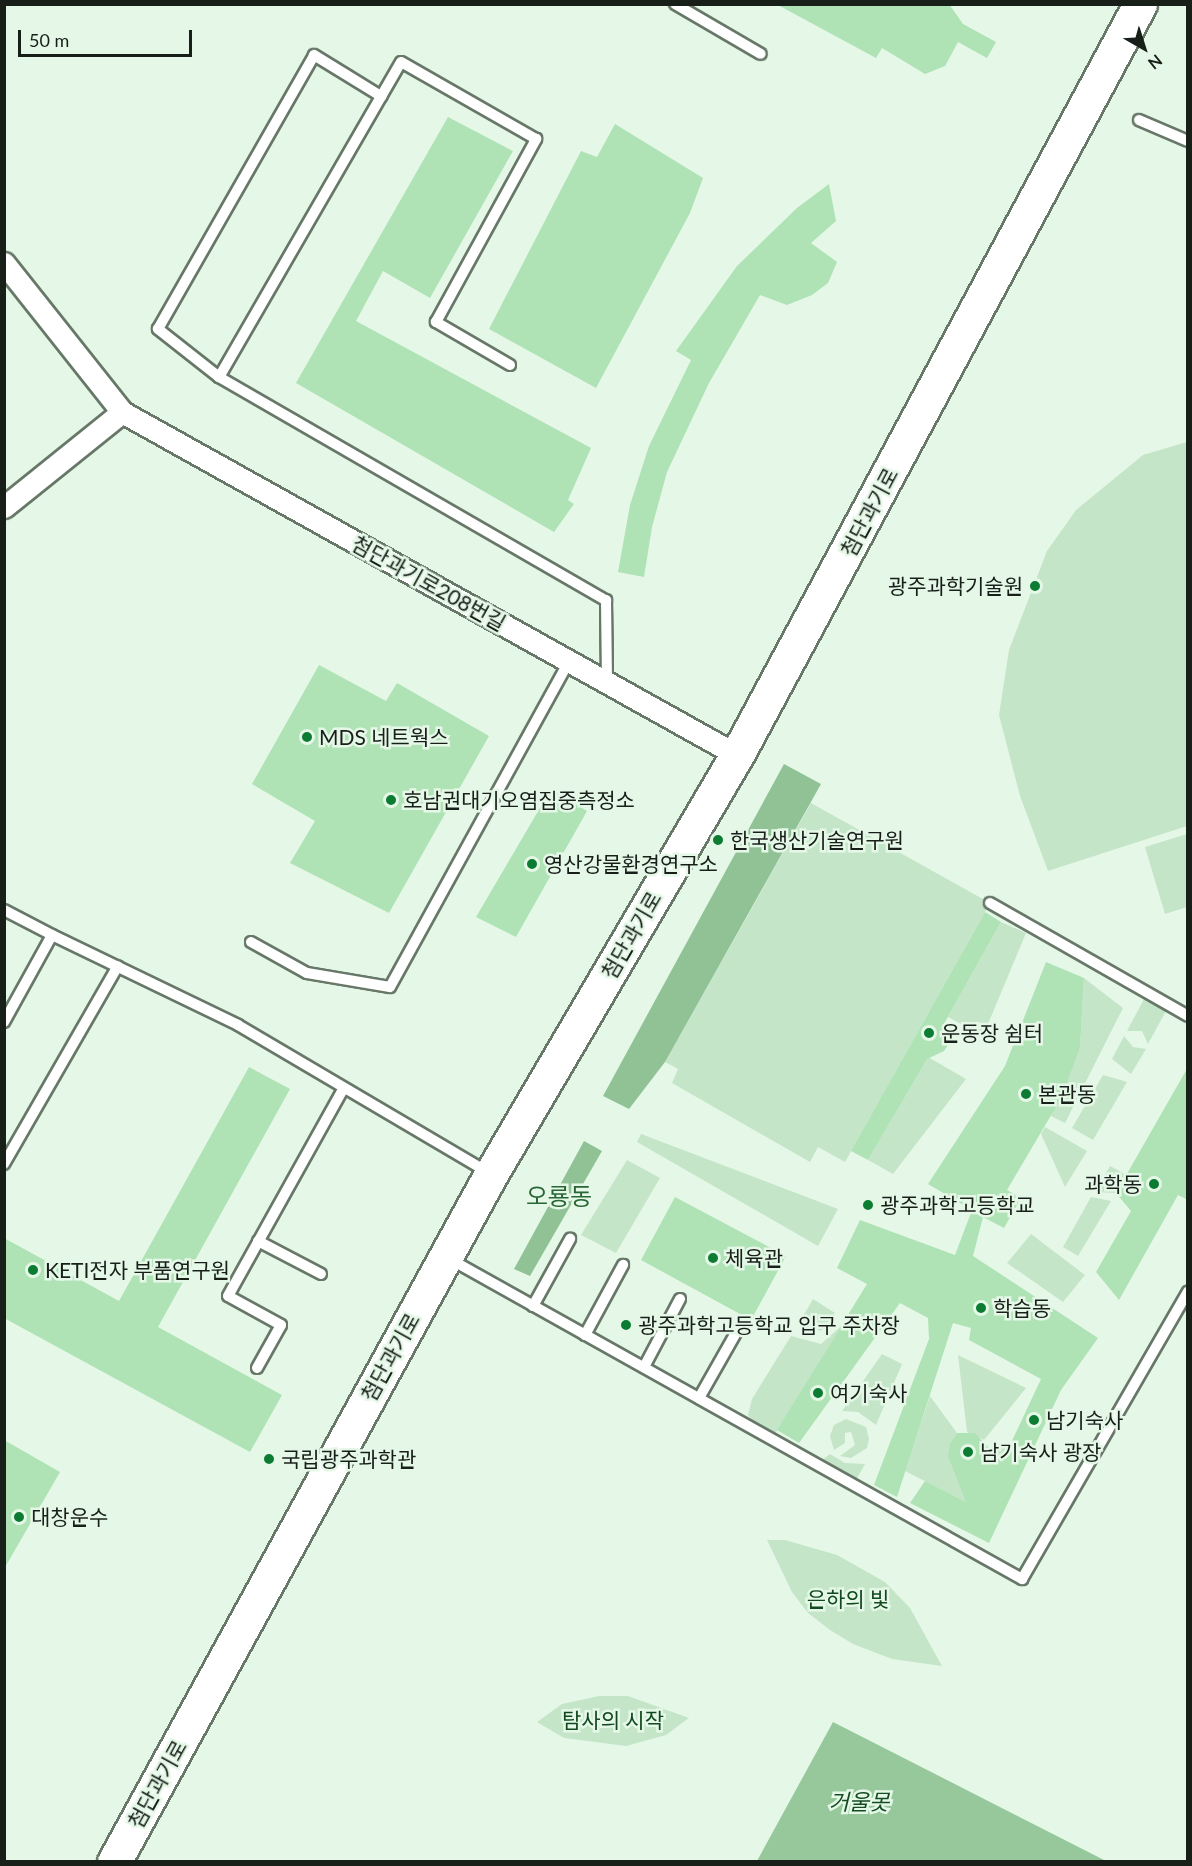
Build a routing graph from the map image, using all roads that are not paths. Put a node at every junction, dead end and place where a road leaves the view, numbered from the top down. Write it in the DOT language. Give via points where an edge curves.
graph roads {
  1 [pos="675,4"];
  2 [pos="1140,4"];
  3 [pos="761,54"];
  4 [pos="381,96"];
  5 [pos="1139,120"];
  6 [pos="1188,141"];
  7 [pos="4,263"];
  8 [pos="510,365"];
  9 [pos="219,377"];
  10 [pos="122,412"];
  11 [pos="4,507"];
  12 [pos="569,661"];
  13 [pos="607,682"];
  14 [pos="737,755"];
  15 [pos="990,903"];
  16 [pos="4,910"];
  17 [pos="52,935"];
  18 [pos="251,942"];
  19 [pos="118,966"];
  20 [pos="1188,1017"];
  21 [pos="4,1022"];
  22 [pos="343,1089"];
  23 [pos="4,1164"];
  24 [pos="490,1174"];
  25 [pos="570,1239"];
  26 [pos="258,1241"];
  27 [pos="445,1257"];
  28 [pos="623,1265"];
  29 [pos="321,1274"];
  30 [pos="1188,1291"];
  31 [pos="680,1299"];
  32 [pos="533,1306"];
  33 [pos="737,1331"];
  34 [pos="585,1335"];
  35 [pos="644,1367"];
  36 [pos="257,1368"];
  37 [pos="699,1398"];
  38 [pos="114,1862"];
  1 -- 3 [label="lane"];
  2 -- 14 [label="main road, 첨단과기로"];
  4 -- 8 [label="lane" via="401,62 536,139 436,322"];
  4 -- 9 [label="lane"];
  4 -- 9 [label="lane" via="314,55 158,329"];
  5 -- 6 [label="lane"];
  7 -- 10 [label="street, 첨단과기로208번길"];
  9 -- 13 [label="lane" via="606,600"];
  10 -- 11 [label="street"];
  10 -- 12 [label="street, 첨단과기로208번길"];
  12 -- 13 [label="street, 첨단과기로208번길"];
  12 -- 18 [label="lane" via="390,987 307,973"];
  13 -- 14 [label="street, 첨단과기로208번길"];
  14 -- 24 [label="main road, 첨단과기로"];
  15 -- 20 [label="lane"];
  16 -- 17 [label="lane"];
  17 -- 19 [label="lane"];
  17 -- 21 [label="lane"];
  19 -- 22 [label="lane" via="238,1025"];
  19 -- 23 [label="lane"];
  22 -- 24 [label="lane"];
  22 -- 26 [label="lane"];
  24 -- 27 [label="main road, 첨단과기로"];
  25 -- 32 [label="lane"];
  26 -- 29 [label="lane"];
  26 -- 36 [label="lane" via="228,1296 281,1325"];
  27 -- 32 [label="lane"];
  27 -- 38 [label="main road, 첨단과기로"];
  28 -- 34 [label="lane"];
  30 -- 37 [label="lane" via="1022,1579"];
  31 -- 35 [label="lane"];
  32 -- 34 [label="lane"];
  33 -- 37 [label="lane"];
  34 -- 35 [label="lane"];
  35 -- 37 [label="lane"];
}
